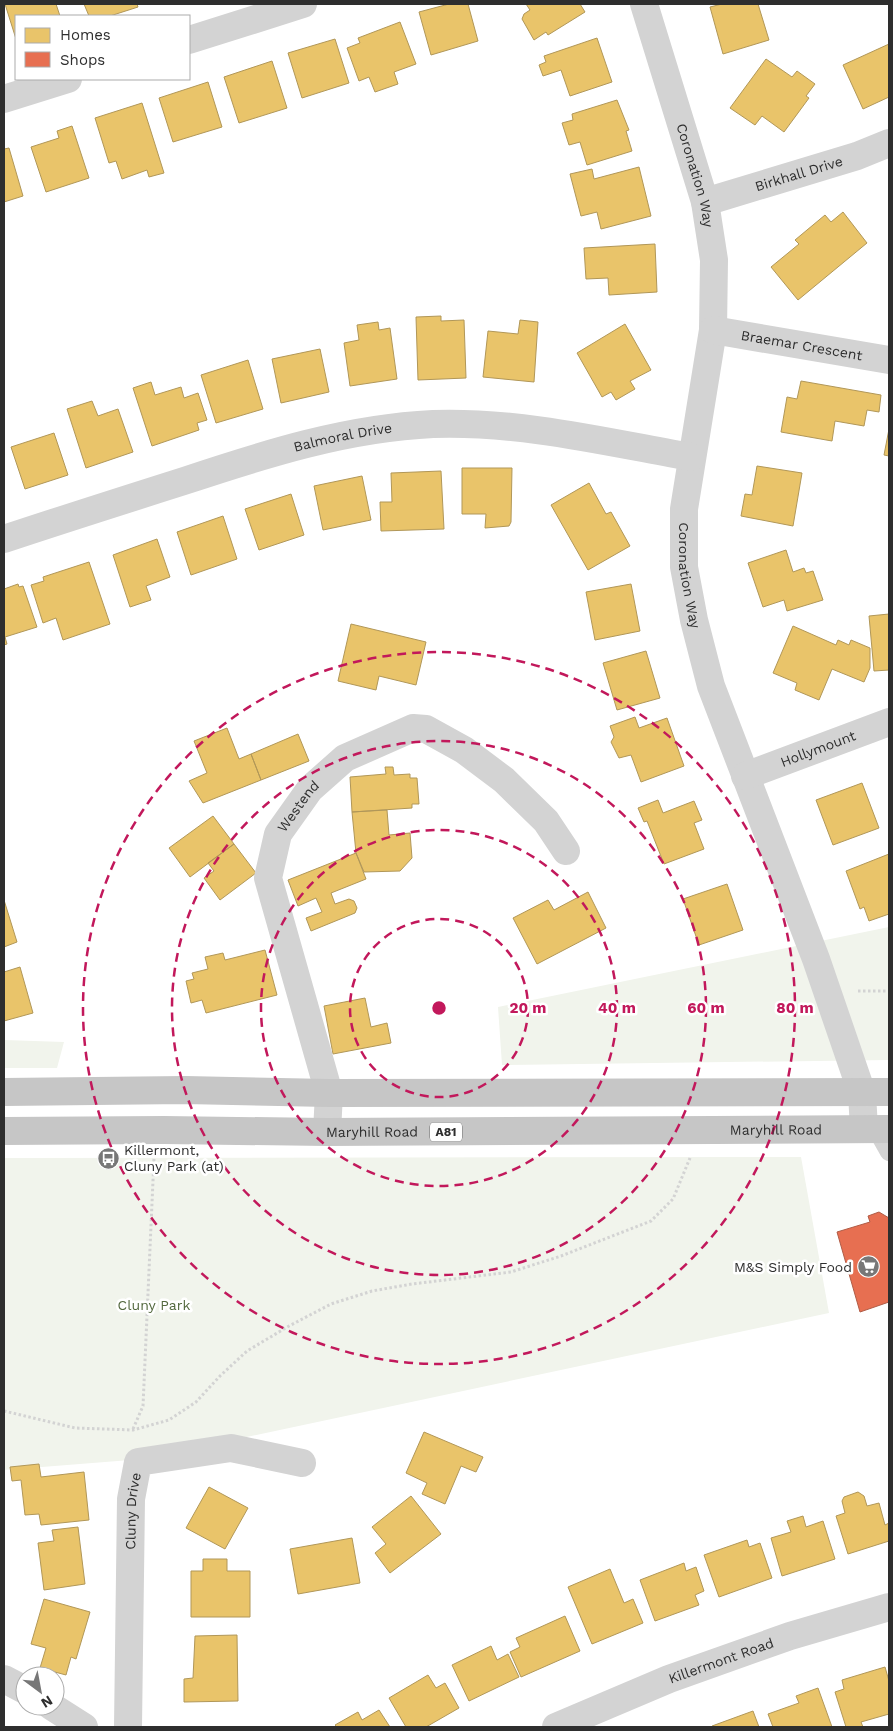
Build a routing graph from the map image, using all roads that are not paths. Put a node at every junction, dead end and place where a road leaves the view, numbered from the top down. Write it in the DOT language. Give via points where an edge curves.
graph roads {
  1 [pos="303,4"];
  2 [pos="644,4"];
  3 [pos="190,40"];
  4 [pos="65,80"];
  5 [pos="4,99"];
  6 [pos="889,143"];
  7 [pos="705,202"];
  8 [pos="713,330"];
  9 [pos="889,360"];
  10 [pos="691,457"];
  11 [pos="4,538"];
  12 [pos="889,722"];
  13 [pos="745,776"];
  14 [pos="566,851"];
  15 [pos="4,1092"];
  16 [pos="889,1092"];
  17 [pos="329,1093"];
  18 [pos="862,1093"];
  19 [pos="4,1132"];
  20 [pos="327,1132"];
  21 [pos="880,1135"];
  22 [pos="302,1463"];
  23 [pos="889,1607"];
  24 [pos="65,1715"];
  25 [pos="84,1727"];
  26 [pos="128,1727"];
  27 [pos="556,1727"];
  1 -- 3 [label="street"];
  2 -- 7 [label="street, Coronation Way"];
  4 -- 5 [label="street"];
  6 -- 7 [label="street, Birkhall Drive" via="857,156"];
  7 -- 8 [label="street, Coronation Way" via="714,260"];
  8 -- 9 [label="street, Braemar Crescent"];
  8 -- 10 [label="street, Coronation Way"];
  10 -- 11 [label="street, Balmoral Drive" via="497,425 433,424 362,431 217,470"];
  10 -- 13 [label="street, Coronation Way" via="684,509 684,566 710,686"];
  12 -- 13 [label="street, Hollymount"];
  13 -- 18 [label="street, Coronation Way" via="816,960"];
  14 -- 17 [label="street, Westend" via="546,821 504,780 464,750 426,729 413,728 345,758 310,789 278,834 268,878"];
  15 -- 17 [label="main road" via="185,1090"];
  16 -- 18 [label="main road"];
  17 -- 18 [label="main road"];
  17 -- 20 [label="street, Westend"];
  18 -- 21 [label="street, Coronation Way"];
  19 -- 20 [label="main road, Maryhill Road / A81"];
  20 -- 21 [label="main road, Maryhill Road / A81" via="702,1130"];
  22 -- 26 [label="street, Cluny Drive" via="231,1448 138,1462 131,1499"];
  23 -- 27 [label="street, Killermont Road" via="790,1636 668,1679"];
  24 -- 25 [label="street"];
}
